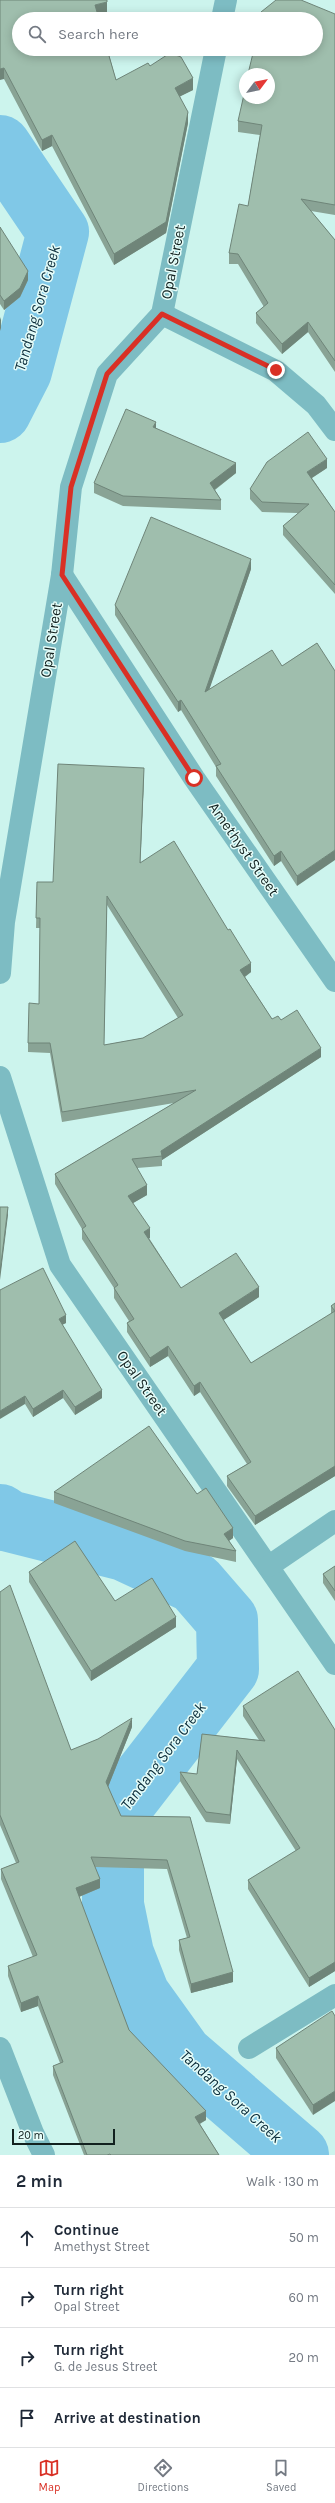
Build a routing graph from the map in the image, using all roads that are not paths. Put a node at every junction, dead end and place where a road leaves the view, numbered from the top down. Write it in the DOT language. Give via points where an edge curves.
graph roads {
  1 [pos="226,0"];
  2 [pos="223,12"];
  3 [pos="215,56"];
  4 [pos="162,314"];
  5 [pos="335,430"];
  6 [pos="62,575"];
  7 [pos="0,972"];
  8 [pos="335,981"];
  9 [pos="0,1077"];
  10 [pos="335,1521"];
  11 [pos="269,1566"];
  12 [pos="335,1664"];
  13 [pos="335,1995"];
  14 [pos="0,2048"];
  15 [pos="249,2048"];
  16 [pos="44,2155"];
  1 -- 2 [label="street"];
  3 -- 4 [label="street, Opal Street"];
  4 -- 5 [label="street" via="276,370 316,405"];
  4 -- 6 [label="street, Opal Street" via="107,374 71,487"];
  6 -- 7 [label="street, Opal Street" via="4,922"];
  6 -- 8 [label="street, Amethyst Street" via="194,778"];
  9 -- 11 [label="street, Opal Street" via="60,1265"];
  10 -- 11 [label="street"];
  11 -- 12 [label="street, Opal Street"];
  13 -- 15 [label="street"];
  14 -- 16 [label="street"];
}
